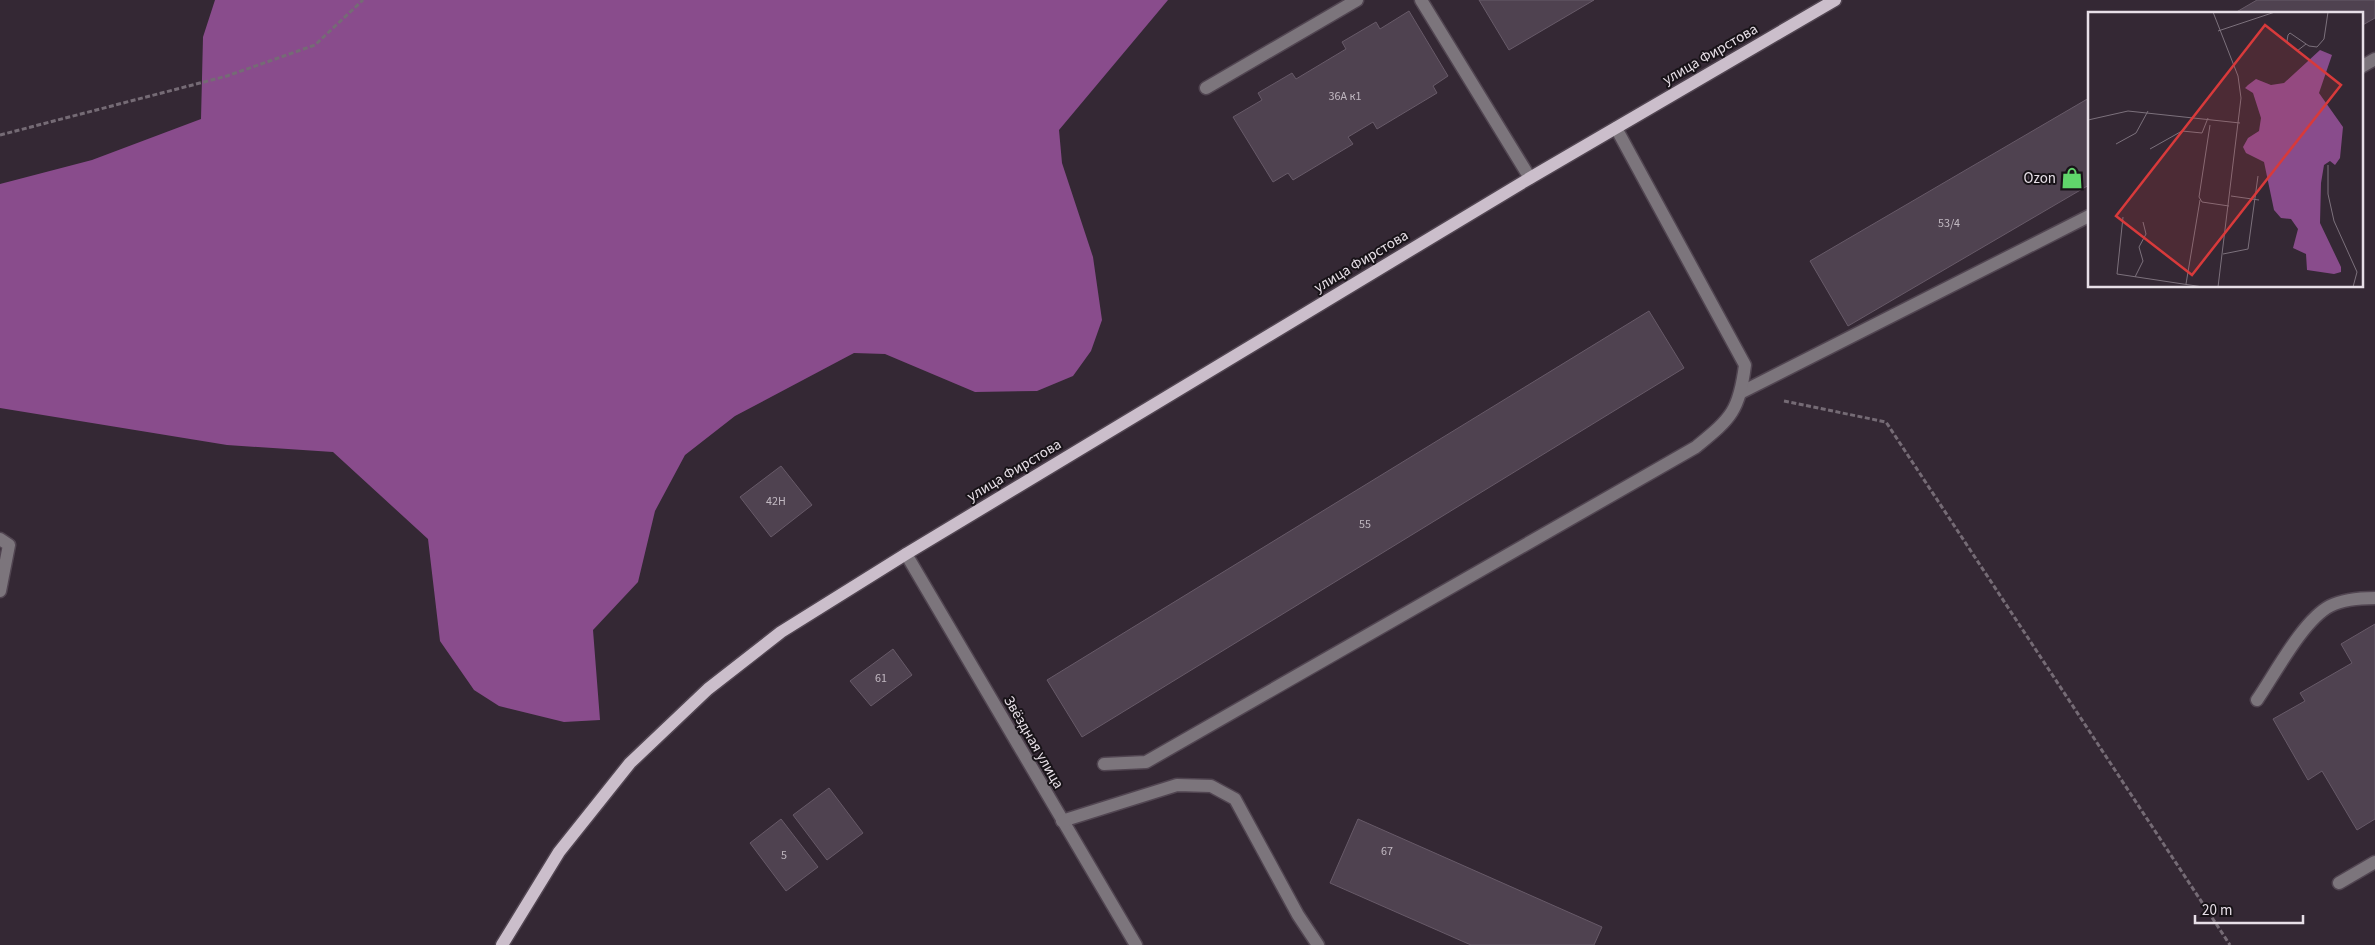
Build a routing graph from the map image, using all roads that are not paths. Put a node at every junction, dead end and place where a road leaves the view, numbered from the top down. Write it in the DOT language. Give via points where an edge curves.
graph roads {
  1 [pos="1357,0"];
  2 [pos="1421,0"];
  3 [pos="1835,0"];
  4 [pos="2375,59"];
  5 [pos="2362,66"];
  6 [pos="1206,88"];
  7 [pos="1616,128"];
  8 [pos="1530,178"];
  9 [pos="2088,217"];
  10 [pos="1742,392"];
  11 [pos="0,539"];
  12 [pos="906,554"];
  13 [pos="0,591"];
  14 [pos="2375,598"];
  15 [pos="2258,700"];
  16 [pos="1104,764"];
  17 [pos="1062,821"];
  18 [pos="2375,862"];
  19 [pos="2339,883"];
  20 [pos="502,945"];
  21 [pos="1136,945"];
  22 [pos="1318,945"];
  1 -- 6 [label="street"];
  2 -- 8 [label="street"];
  3 -- 7 [label="main road, улица Фирстова"];
  4 -- 5 [label="street"];
  7 -- 8 [label="main road, улица Фирстова"];
  7 -- 10 [label="street" via="1745,365"];
  8 -- 12 [label="main road, улица Фирстова"];
  9 -- 10 [label="street"];
  10 -- 16 [label="street" via="1729,420 1696,447 1146,762"];
  11 -- 13 [label="street" via="9,545"];
  12 -- 17 [label="street, Звёздная улица"];
  12 -- 20 [label="main road, улица Фирстова" via="781,632 708,689 630,763 558,852"];
  14 -- 15 [label="street" via="2355,598 2330,606 2309,622"];
  17 -- 21 [label="street, Звёздная улица"];
  17 -- 22 [label="street" via="1177,785 1211,786 1235,799 1298,915"];
  18 -- 19 [label="street"];
}
